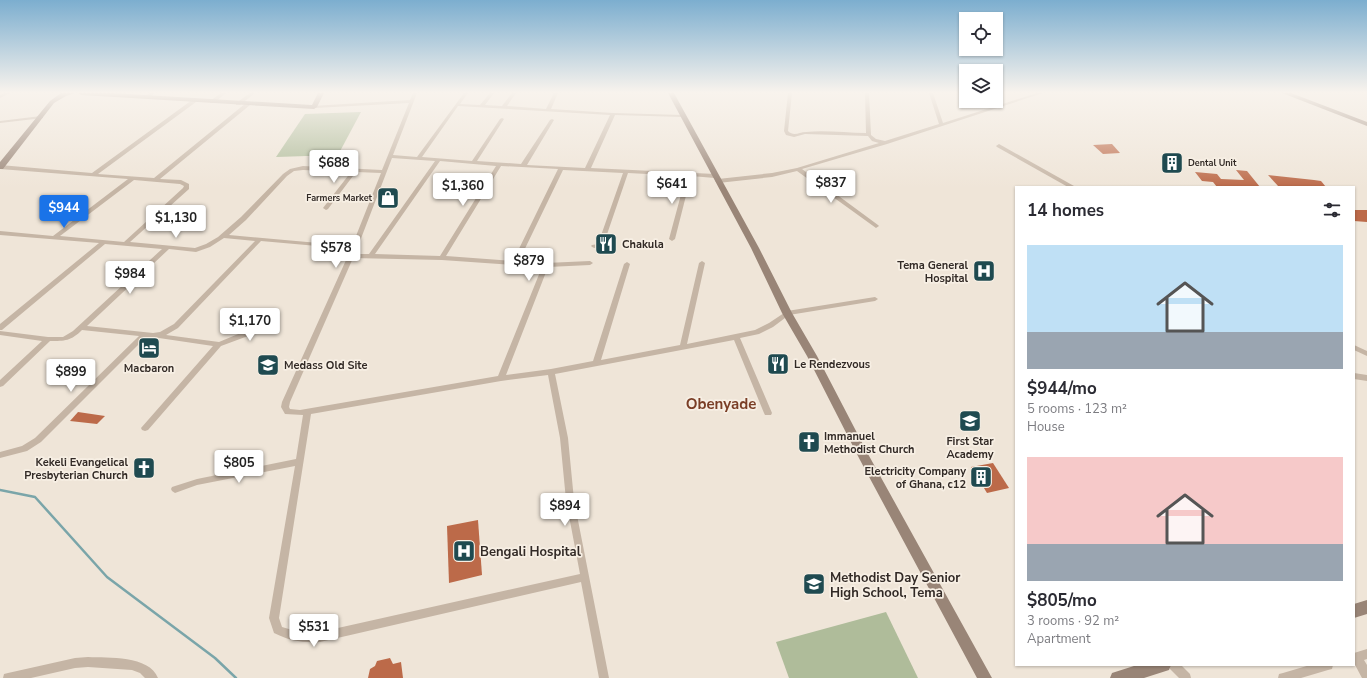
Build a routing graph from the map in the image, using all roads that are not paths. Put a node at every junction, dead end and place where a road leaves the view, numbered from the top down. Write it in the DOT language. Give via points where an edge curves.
graph roads {
  1 [pos="35,125"];
  2 [pos="162,125"];
  3 [pos="223,125"];
  4 [pos="403,125"];
  5 [pos="443,125"];
  6 [pos="498,125"];
  7 [pos="549,125"];
  8 [pos="608,125"];
  9 [pos="688,125"];
  10 [pos="787,125"];
  11 [pos="869,125"];
  12 [pos="939,125"];
  13 [pos="869,135"];
  14 [pos="885,143"];
  15 [pos="999,146"];
  16 [pos="390,156"];
  17 [pos="419,158"];
  18 [pos="439,159"];
  19 [pos="474,162"];
  20 [pos="499,165"];
  21 [pos="523,166"];
  22 [pos="0,167"];
  23 [pos="561,168"];
  24 [pos="798,169"];
  25 [pos="355,170"];
  26 [pos="587,170"];
  27 [pos="384,172"];
  28 [pos="626,172"];
  29 [pos="94,174"];
  30 [pos="689,175"];
  31 [pos="133,178"];
  32 [pos="717,178"];
  33 [pos="155,180"];
  34 [pos="1070,186"];
  35 [pos="326,208"];
  36 [pos="876,226"];
  37 [pos="0,233"];
  38 [pos="225,236"];
  39 [pos="55,237"];
  40 [pos="260,238"];
  41 [pos="672,239"];
  42 [pos="104,242"];
  43 [pos="126,243"];
  44 [pos="594,246"];
  45 [pos="167,248"];
  46 [pos="355,248"];
  47 [pos="351,256"];
  48 [pos="371,256"];
  49 [pos="442,258"];
  50 [pos="515,263"];
  51 [pos="590,263"];
  52 [pos="627,264"];
  53 [pos="702,264"];
  54 [pos="546,265"];
  55 [pos="875,299"];
  56 [pos="787,313"];
  57 [pos="269,318"];
  58 [pos="0,328"];
  59 [pos="82,328"];
  60 [pos="0,333"];
  61 [pos="144,335"];
  62 [pos="152,335"];
  63 [pos="736,337"];
  64 [pos="48,339"];
  65 [pos="219,344"];
  66 [pos="683,347"];
  67 [pos="1355,348"];
  68 [pos="1367,354"];
  69 [pos="596,364"];
  70 [pos="551,372"];
  71 [pos="1355,376"];
  72 [pos="502,378"];
  73 [pos="1367,378"];
  74 [pos="0,384"];
  75 [pos="308,411"];
  76 [pos="768,414"];
  77 [pos="145,428"];
  78 [pos="0,455"];
  79 [pos="299,462"];
  80 [pos="175,488"];
  81 [pos="584,577"];
  82 [pos="1367,608"];
  83 [pos="1355,611"];
  84 [pos="1367,654"];
  85 [pos="1355,657"];
  86 [pos="1160,666"];
  87 [pos="1175,666"];
  88 [pos="1325,666"];
  89 [pos="1367,676"];
  90 [pos="8,678"];
  91 [pos="153,678"];
  92 [pos="604,678"];
  93 [pos="985,678"];
  94 [pos="1117,678"];
  95 [pos="1186,678"];
  96 [pos="1283,678"];
  1 -- 22 [label="street"];
  2 -- 29 [label="street"];
  3 -- 33 [label="street"];
  4 -- 16 [label="street"];
  5 -- 17 [label="street"];
  6 -- 19 [label="street"];
  7 -- 21 [label="street"];
  8 -- 26 [label="street"];
  9 -- 32 [label="street"];
  10 -- 13 [label="street" via="786,131 794,136 805,132"];
  11 -- 13 [label="street"];
  12 -- 14 [label="street"];
  13 -- 14 [label="street" via="874,140"];
  14 -- 24 [label="street"];
  15 -- 34 [label="street"];
  16 -- 17 [label="street"];
  16 -- 27 [label="street"];
  17 -- 18 [label="street"];
  18 -- 19 [label="street"];
  18 -- 48 [label="street"];
  19 -- 20 [label="street"];
  20 -- 21 [label="street"];
  20 -- 49 [label="street"];
  21 -- 23 [label="street"];
  22 -- 29 [label="street"];
  23 -- 26 [label="street"];
  23 -- 50 [label="street"];
  24 -- 32 [label="street" via="772,175"];
  24 -- 36 [label="street"];
  25 -- 27 [label="street"];
  25 -- 35 [label="street"];
  25 -- 38 [label="street" via="292,170 284,175"];
  26 -- 28 [label="street"];
  27 -- 46 [label="street"];
  28 -- 30 [label="street"];
  28 -- 44 [label="street" via="600,246"];
  29 -- 31 [label="street"];
  30 -- 32 [label="street"];
  30 -- 41 [label="street"];
  31 -- 33 [label="street"];
  31 -- 39 [label="street"];
  32 -- 56 [label="street"];
  33 -- 43 [label="street" via="181,182 187,184 186,189"];
  37 -- 39 [label="street"];
  38 -- 40 [label="street"];
  38 -- 45 [label="street" via="196,250"];
  39 -- 42 [label="street"];
  40 -- 46 [label="street"];
  40 -- 62 [label="street" via="176,326 162,334"];
  42 -- 43 [label="street"];
  42 -- 58 [label="street"];
  43 -- 45 [label="street"];
  45 -- 59 [label="street"];
  46 -- 47 [label="street"];
  47 -- 48 [label="street"];
  47 -- 75 [label="street" via="286,402 288,412"];
  48 -- 49 [label="street"];
  49 -- 50 [label="street"];
  50 -- 54 [label="street"];
  51 -- 54 [label="street"];
  52 -- 69 [label="street"];
  53 -- 66 [label="street"];
  54 -- 72 [label="street"];
  55 -- 56 [label="street"];
  56 -- 63 [label="street" via="757,332"];
  56 -- 93 [label="street"];
  57 -- 65 [label="street" via="235,340"];
  59 -- 61 [label="street"];
  59 -- 64 [label="street" via="64,339"];
  60 -- 64 [label="street"];
  61 -- 62 [label="street"];
  61 -- 78 [label="street" via="38,440 24,449"];
  62 -- 65 [label="street"];
  63 -- 66 [label="street"];
  63 -- 76 [label="street"];
  64 -- 74 [label="street"];
  65 -- 77 [label="street"];
  66 -- 69 [label="street"];
  67 -- 68 [label="street"];
  69 -- 70 [label="street"];
  70 -- 72 [label="street"];
  70 -- 81 [label="street" via="564,438 570,500"];
  71 -- 73 [label="street"];
  72 -- 75 [label="street"];
  75 -- 79 [label="street"];
  79 -- 80 [label="street"];
  79 -- 81 [label="street" via="274,618 278,630 289,636 320,637"];
  81 -- 92 [label="street"];
  82 -- 83 [label="street"];
  84 -- 85 [label="street"];
  85 -- 89 [label="street"];
  86 -- 94 [label="street"];
  87 -- 95 [label="street"];
  88 -- 96 [label="street"];
  90 -- 91 [label="street" via="88,662 132,666 143,669"];
}
